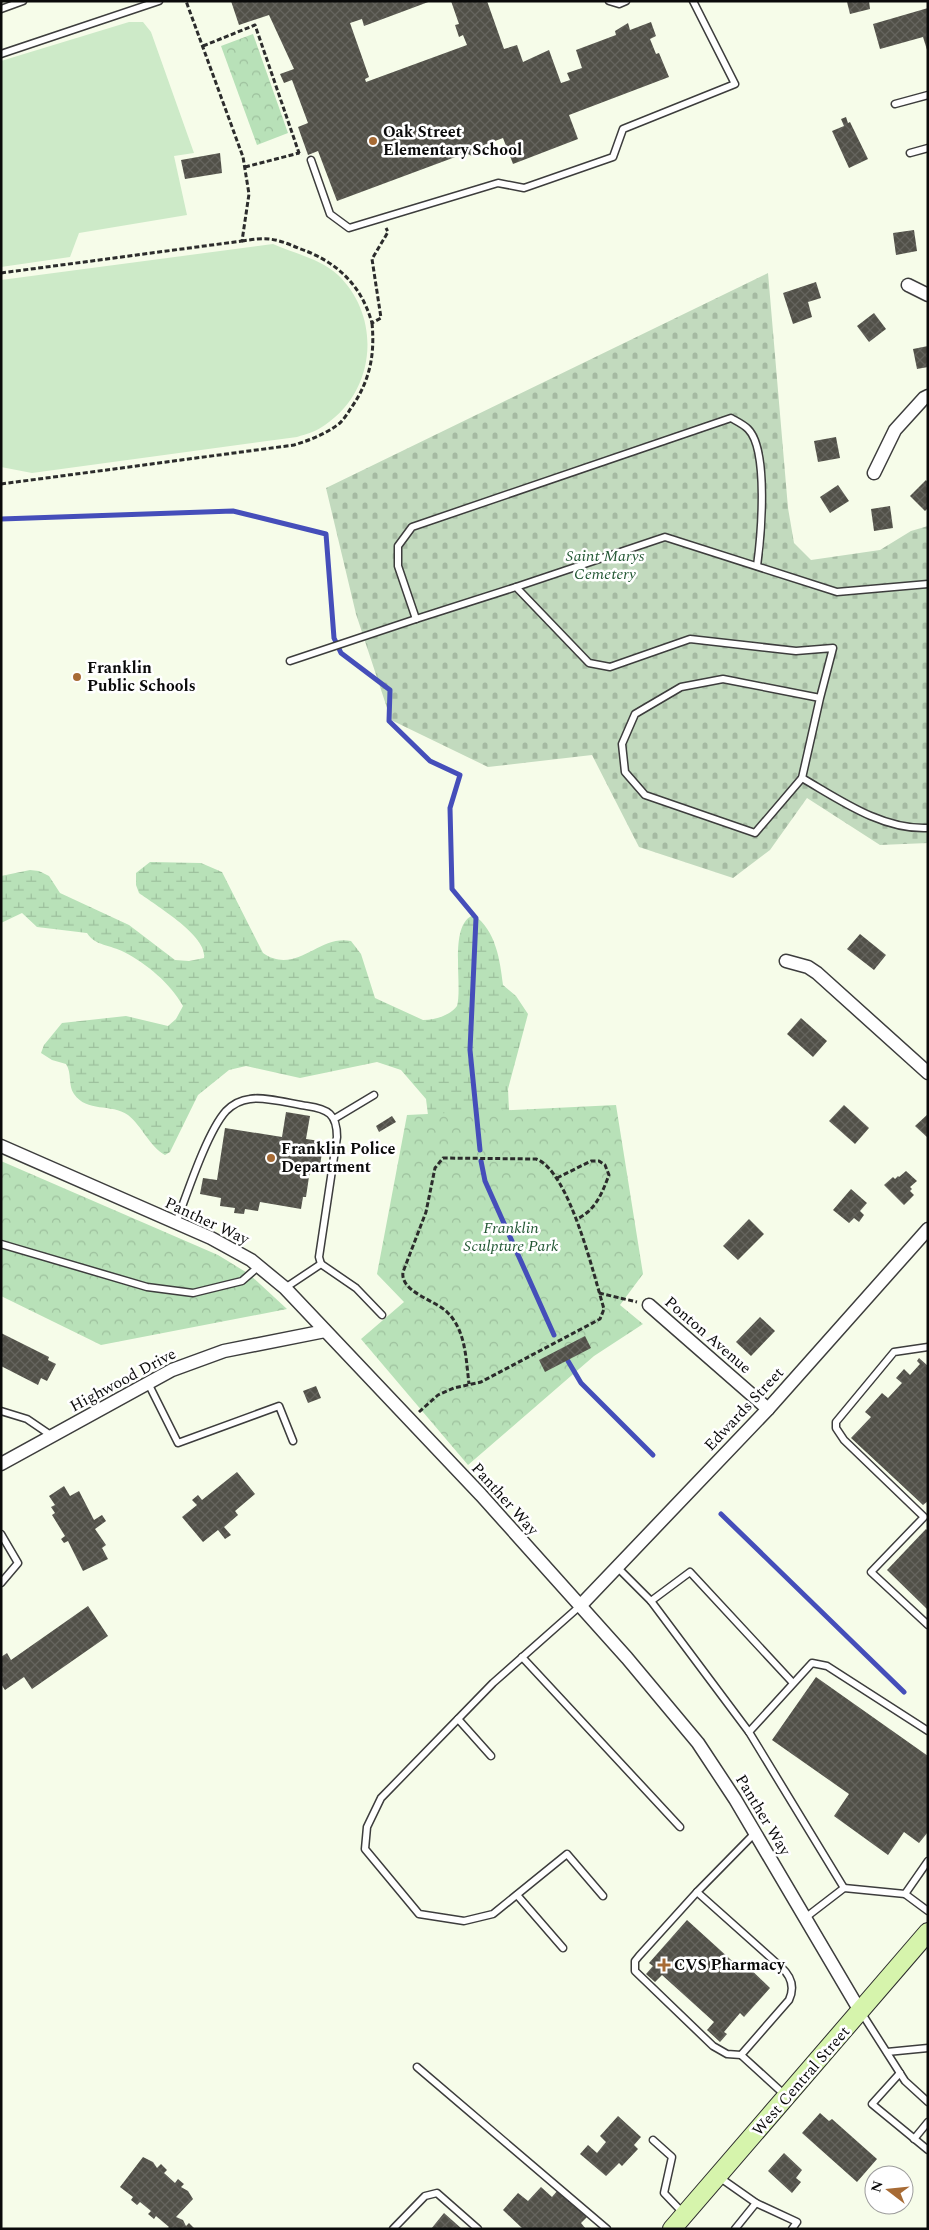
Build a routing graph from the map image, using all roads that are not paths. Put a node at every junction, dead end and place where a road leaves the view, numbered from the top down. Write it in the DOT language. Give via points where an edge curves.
graph roads {
  1 [pos="23,1"];
  2 [pos="159,1"];
  3 [pos="609,1"];
  4 [pos="626,1"];
  5 [pos="693,1"];
  6 [pos="1,9"];
  7 [pos="1,54"];
  8 [pos="928,95"];
  9 [pos="895,104"];
  10 [pos="928,148"];
  11 [pos="910,153"];
  12 [pos="311,160"];
  13 [pos="908,285"];
  14 [pos="928,295"];
  15 [pos="928,396"];
  16 [pos="874,473"];
  17 [pos="757,566"];
  18 [pos="928,584"];
  19 [pos="516,586"];
  20 [pos="416,619"];
  21 [pos="290,661"];
  22 [pos="820,698"];
  23 [pos="802,778"];
  24 [pos="928,828"];
  25 [pos="786,961"];
  26 [pos="928,1073"];
  27 [pos="374,1095"];
  28 [pos="334,1119"];
  29 [pos="1,1146"];
  30 [pos="176,1223"];
  31 [pos="928,1229"];
  32 [pos="1,1244"];
  33 [pos="321,1264"];
  34 [pos="259,1266"];
  35 [pos="285,1288"];
  36 [pos="649,1305"];
  37 [pos="382,1316"];
  38 [pos="325,1331"];
  39 [pos="928,1347"];
  40 [pos="148,1383"];
  41 [pos="768,1409"];
  42 [pos="1,1412"];
  43 [pos="52,1436"];
  44 [pos="293,1441"];
  45 [pos="1,1464"];
  46 [pos="926,1515"];
  47 [pos="1,1534"];
  48 [pos="618,1568"];
  49 [pos="1,1583"];
  50 [pos="651,1601"];
  51 [pos="580,1606"];
  52 [pos="928,1625"];
  53 [pos="522,1657"];
  54 [pos="793,1684"];
  55 [pos="458,1719"];
  56 [pos="928,1731"];
  57 [pos="749,1732"];
  58 [pos="492,1756"];
  59 [pos="680,1827"];
  60 [pos="755,1833"];
  61 [pos="928,1861"];
  62 [pos="844,1888"];
  63 [pos="697,1892"];
  64 [pos="905,1894"];
  65 [pos="517,1895"];
  66 [pos="603,1896"];
  67 [pos="928,1911"];
  68 [pos="805,1918"];
  69 [pos="928,1932"];
  70 [pos="563,1948"];
  71 [pos="860,2011"];
  72 [pos="928,2048"];
  73 [pos="887,2052"];
  74 [pos="742,2054"];
  75 [pos="417,2067"];
  76 [pos="900,2073"];
  77 [pos="787,2097"];
  78 [pos="928,2102"];
  79 [pos="928,2122"];
  80 [pos="914,2139"];
  81 [pos="653,2140"];
  82 [pos="928,2150"];
  83 [pos="718,2176"];
  84 [pos="756,2203"];
  85 [pos="685,2215"];
  86 [pos="393,2229"];
  87 [pos="478,2229"];
  88 [pos="607,2229"];
  89 [pos="672,2229"];
  90 [pos="735,2229"];
  91 [pos="792,2229"];
  1 -- 6 [label="lane"];
  2 -- 7 [label="lane"];
  3 -- 4 [label="lane" via="619,4"];
  5 -- 12 [label="lane" via="735,84 624,130 613,157 524,188 498,184 349,228 330,214"];
  8 -- 9 [label="lane"];
  10 -- 11 [label="lane"];
  13 -- 14 [label="street"];
  15 -- 16 [label="street" via="895,430"];
  17 -- 18 [label="lane" via="837,592"];
  17 -- 19 [label="lane" via="665,538"];
  17 -- 20 [label="lane" via="761,536 762,462 749,429 731,418 412,527 398,546 398,566"];
  19 -- 20 [label="lane"];
  19 -- 22 [label="lane" via="589,663 610,667 690,639 796,651 833,648"];
  20 -- 21 [label="lane"];
  22 -- 23 [label="lane"];
  22 -- 23 [label="lane" via="723,679 681,687 635,714 622,744 625,772 645,795 755,834"];
  23 -- 24 [label="lane" via="881,821 917,829"];
  25 -- 26 [label="street" via="804,965 817,973"];
  27 -- 28 [label="lane"];
  28 -- 30 [label="lane" via="319,1108 251,1098 237,1103 226,1111 214,1129"];
  28 -- 33 [label="lane" via="337,1136 319,1258"];
  29 -- 30 [label="street, Panther Way"];
  30 -- 34 [label="street, Panther Way" via="232,1249"];
  31 -- 41 [label="street, Edwards Street"];
  32 -- 34 [label="lane" via="146,1287 193,1293 242,1281"];
  33 -- 35 [label="lane"];
  33 -- 37 [label="lane" via="356,1288"];
  34 -- 35 [label="street, Panther Way"];
  35 -- 38 [label="street, Panther Way"];
  36 -- 41 [label="street, Ponton Avenue"];
  38 -- 40 [label="street, Highwood Drive" via="224,1351 172,1370"];
  38 -- 51 [label="street, Panther Way" via="481,1495"];
  39 -- 46 [label="lane" via="894,1352 836,1422 844,1440"];
  40 -- 43 [label="street, Highwood Drive"];
  40 -- 44 [label="lane" via="178,1443 279,1406"];
  41 -- 48 [label="street, Edwards Street"];
  42 -- 43 [label="lane" via="27,1420"];
  43 -- 45 [label="street, Highwood Drive"];
  46 -- 52 [label="lane" via="871,1572"];
  47 -- 49 [label="lane" via="18,1563"];
  48 -- 50 [label="lane"];
  48 -- 51 [label="street, Edwards Street"];
  50 -- 54 [label="lane" via="690,1572"];
  50 -- 57 [label="lane"];
  51 -- 53 [label="lane"];
  51 -- 60 [label="street, Panther Way" via="698,1743"];
  53 -- 55 [label="lane"];
  53 -- 59 [label="lane"];
  54 -- 56 [label="lane" via="812,1662 827,1666"];
  54 -- 57 [label="lane"];
  55 -- 58 [label="lane"];
  55 -- 65 [label="lane" via="381,1798 367,1827 365,1849 419,1914 464,1921 493,1914"];
  57 -- 62 [label="lane"];
  60 -- 63 [label="lane"];
  60 -- 68 [label="street, Panther Way"];
  61 -- 64 [label="lane"];
  62 -- 64 [label="lane"];
  62 -- 68 [label="lane"];
  63 -- 74 [label="lane" via="781,1967 791,1981 789,2000"];
  63 -- 74 [label="lane" via="639,1956 635,1971 713,2046 727,2054"];
  64 -- 67 [label="lane"];
  65 -- 66 [label="lane" via="567,1854"];
  65 -- 70 [label="lane"];
  68 -- 71 [label="street, Panther Way"];
  69 -- 71 [label="main road, West Central Street"];
  71 -- 73 [label="lane"];
  71 -- 77 [label="main road, West Central Street"];
  72 -- 73 [label="lane"];
  73 -- 76 [label="lane"];
  74 -- 77 [label="lane"];
  75 -- 88 [label="lane"];
  76 -- 78 [label="lane" via="908,2085"];
  76 -- 80 [label="lane" via="872,2104"];
  77 -- 83 [label="main road, West Central Street"];
  79 -- 80 [label="lane"];
  80 -- 82 [label="lane"];
  81 -- 85 [label="lane" via="672,2157 664,2193"];
  83 -- 84 [label="lane"];
  83 -- 85 [label="main road, West Central Street"];
  84 -- 90 [label="lane"];
  84 -- 91 [label="lane" via="797,2222"];
  85 -- 89 [label="main road, West Central Street"];
  86 -- 87 [label="lane" via="425,2196 437,2193"];
}
